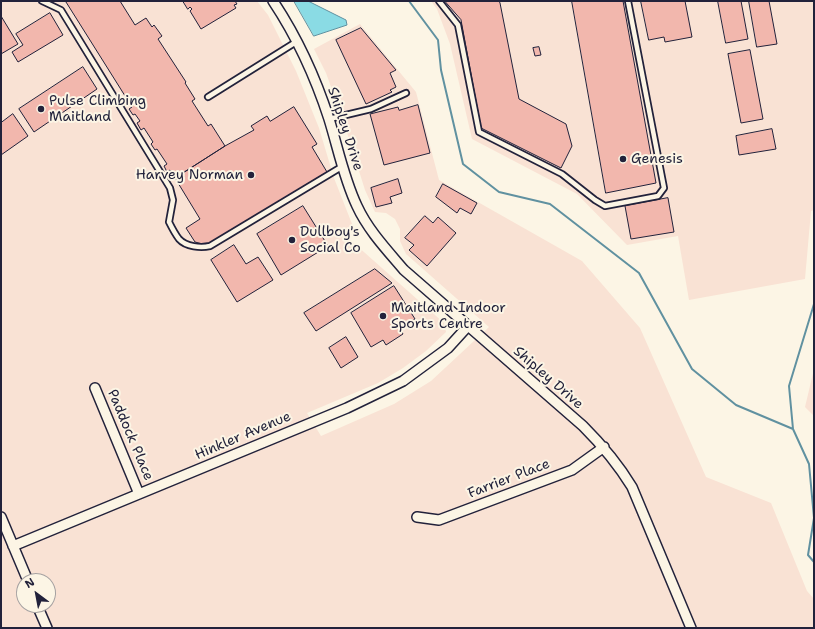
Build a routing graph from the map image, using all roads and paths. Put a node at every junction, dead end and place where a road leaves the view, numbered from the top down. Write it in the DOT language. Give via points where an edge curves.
graph roads {
  1 [pos="42,1"];
  2 [pos="273,1"];
  3 [pos="439,1"];
  4 [pos="628,1"];
  5 [pos="296,42"];
  6 [pos="406,93"];
  7 [pos="208,97"];
  8 [pos="329,119"];
  9 [pos="343,166"];
  10 [pos="468,326"];
  11 [pos="94,388"];
  12 [pos="604,448"];
  13 [pos="139,494"];
  14 [pos="1,517"];
  15 [pos="417,517"];
  16 [pos="13,546"];
  17 [pos="25,573"];
  18 [pos="40,613"];
  19 [pos="47,628"];
  20 [pos="691,628"];
  1 -- 9 [label="lane" via="61,10 170,188 173,200 169,222 179,239 185,243 203,248 210,246"];
  2 -- 5 [label="street, Shipley Drive"];
  3 -- 4 [label="lane" via="458,25 479,132 562,174 605,206 658,196 664,188"];
  5 -- 7 [label="lane"];
  5 -- 8 [label="street, Shipley Drive"];
  6 -- 8 [label="lane" via="371,108"];
  8 -- 9 [label="street, Shipley Drive"];
  9 -- 10 [label="street, Shipley Drive" via="364,220 386,249 404,270"];
  10 -- 12 [label="street, Shipley Drive" via="583,426"];
  10 -- 13 [label="street, Hinkler Avenue" via="448,348 403,381 347,408"];
  11 -- 13 [label="street, Paddock Place"];
  12 -- 15 [label="street, Farrier Place" via="562,474 454,515 439,520"];
  12 -- 20 [label="street, Shipley Drive" via="632,487"];
  13 -- 16 [label="street, Hinkler Avenue"];
  14 -- 16 [label="street"];
  16 -- 17 [label="street"];
  18 -- 19 [label="street"];
}
